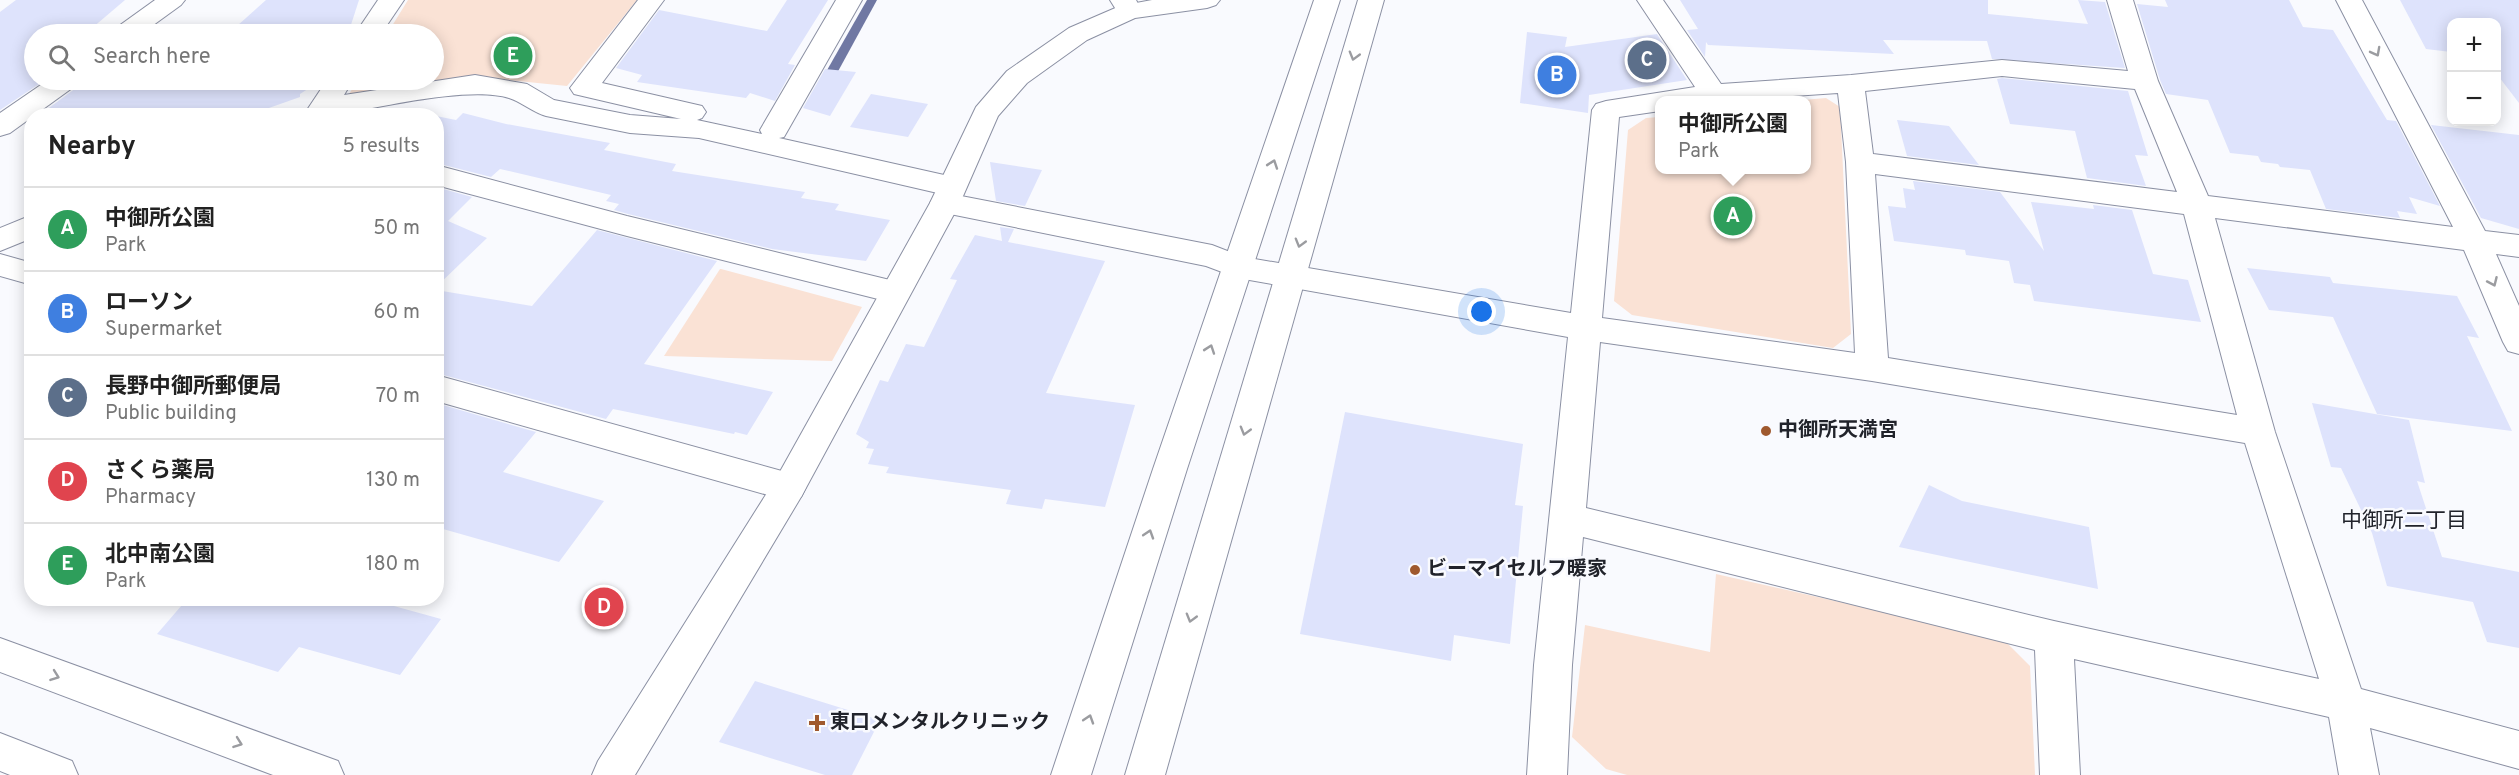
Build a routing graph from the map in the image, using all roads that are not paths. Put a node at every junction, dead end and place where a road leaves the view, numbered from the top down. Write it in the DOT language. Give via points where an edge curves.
graph roads {
  1 [pos="172,0"];
  2 [pos="392,0"];
  3 [pos="651,0"];
  4 [pos="849,0"];
  5 [pos="1208,0"];
  6 [pos="1328,0"];
  7 [pos="1371,0"];
  8 [pos="1650,0"];
  9 [pos="2120,0"];
  10 [pos="2349,0"];
  11 [pos="1126,6"];
  12 [pos="139,24"];
  13 [pos="375,24"];
  14 [pos="2145,81"];
  15 [pos="444,83"];
  16 [pos="1851,84"];
  17 [pos="51,90"];
  18 [pos="364,90"];
  19 [pos="342,92"];
  20 [pos="1713,93"];
  21 [pos="1693,96"];
  22 [pos="1655,103"];
  23 [pos="26,108"];
  24 [pos="325,108"];
  25 [pos="24,110"];
  26 [pos="0,127"];
  27 [pos="774,130"];
  28 [pos="1860,162"];
  29 [pos="444,177"];
  30 [pos="953,185"];
  31 [pos="2197,205"];
  32 [pos="24,229"];
  33 [pos="0,240"];
  34 [pos="2475,241"];
  35 [pos="2519,246"];
  36 [pos="24,252"];
  37 [pos="0,264"];
  38 [pos="1238,267"];
  39 [pos="24,272"];
  40 [pos="1290,277"];
  41 [pos="894,292"];
  42 [pos="1586,328"];
  43 [pos="2519,342"];
  44 [pos="1872,368"];
  45 [pos="444,390"];
  46 [pos="2258,432"];
  47 [pos="789,487"];
  48 [pos="1567,518"];
  49 [pos="2054,638"];
  50 [pos="0,655"];
  51 [pos="2346,703"];
  52 [pos="2519,750"];
  53 [pos="0,752"];
  54 [pos="58,775"];
  55 [pos="324,775"];
  56 [pos="612,775"];
  57 [pos="1071,775"];
  58 [pos="1145,775"];
  59 [pos="1547,775"];
  60 [pos="2060,775"];
  61 [pos="2359,775"];
  1 -- 12 [label="street"];
  2 -- 13 [label="street"];
  3 -- 27 [label="street" via="584,88"];
  4 -- 27 [label="street"];
  5 -- 11 [label="street"];
  38 -- 6 [label="street, one-way"];
  7 -- 40 [label="street, one-way"];
  8 -- 20 [label="street"];
  9 -- 14 [label="street"];
  10 -- 34 [label="street, one-way"];
  11 -- 30 [label="street" via="1017,77 986,113"];
  14 -- 16 [label="street" via="2002,68"];
  14 -- 31 [label="street"];
  15 -- 30 [label="street" via="477,80 517,90 546,107 630,124 699,129"];
  16 -- 20 [label="street"];
  16 -- 28 [label="street"];
  17 -- 23 [label="street"];
  18 -- 19 [label="street"];
  19 -- 24 [label="street"];
  20 -- 21 [label="street"];
  22 -- 42 [label="street" via="1606,110"];
  25 -- 26 [label="street"];
  27 -- 30 [label="street"];
  28 -- 31 [label="street"];
  28 -- 44 [label="street"];
  29 -- 41 [label="street"];
  30 -- 38 [label="street" via="1212,256"];
  30 -- 41 [label="street"];
  31 -- 34 [label="street"];
  31 -- 46 [label="street"];
  32 -- 33 [label="street"];
  34 -- 35 [label="street"];
  34 -- 43 [label="street, one-way"];
  36 -- 37 [label="street"];
  37 -- 39 [label="street"];
  38 -- 40 [label="street"];
  57 -- 38 [label="street, one-way"];
  40 -- 42 [label="street"];
  40 -- 58 [label="street, one-way"];
  41 -- 47 [label="street"];
  42 -- 44 [label="street"];
  42 -- 48 [label="street"];
  44 -- 46 [label="street"];
  45 -- 47 [label="street"];
  46 -- 51 [label="street"];
  47 -- 56 [label="street"];
  48 -- 49 [label="street"];
  48 -- 59 [label="street" via="1552,665"];
  49 -- 51 [label="street"];
  49 -- 60 [label="street"];
  50 -- 55 [label="street, one-way"];
  51 -- 52 [label="street"];
  51 -- 61 [label="street"];
  53 -- 54 [label="street"];
}
